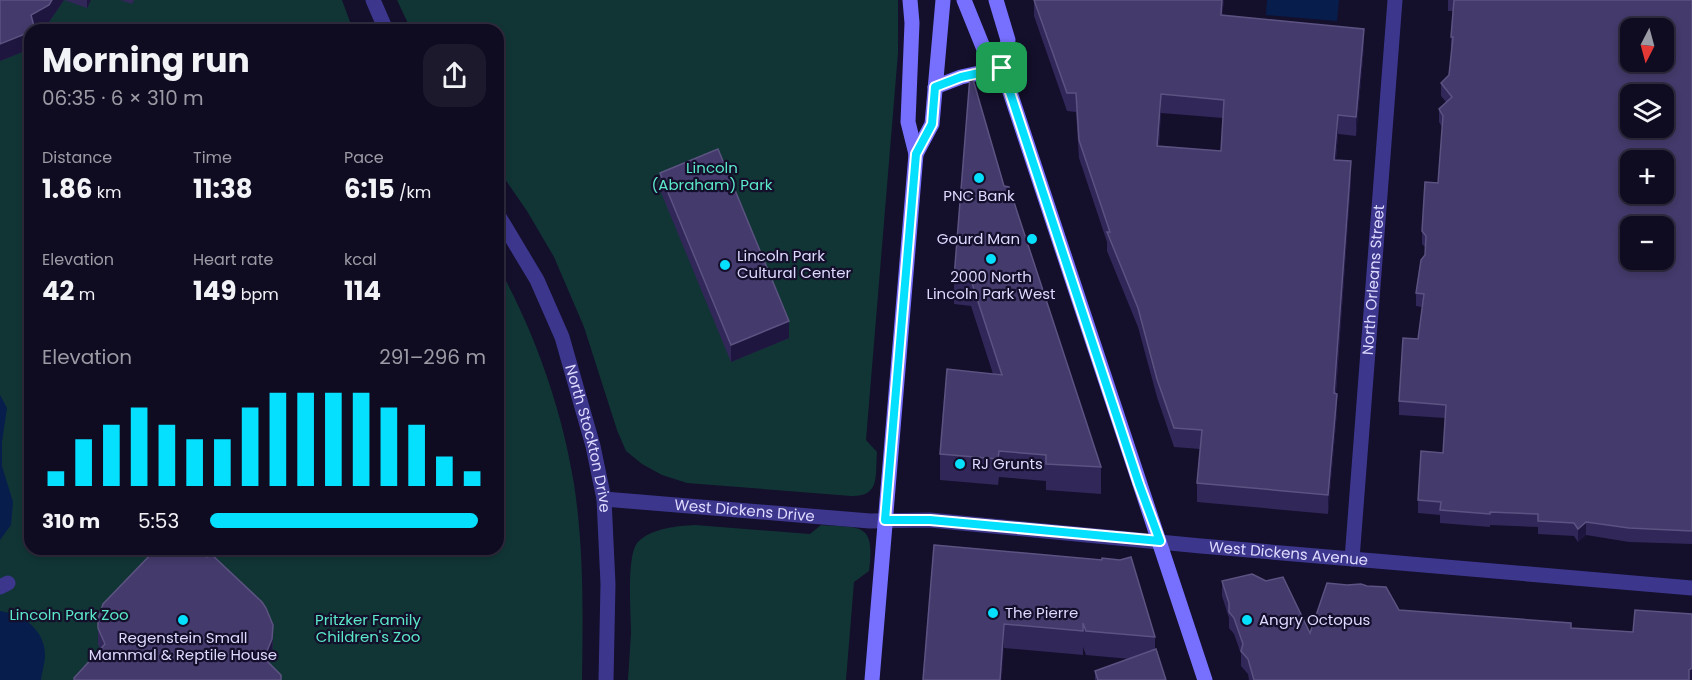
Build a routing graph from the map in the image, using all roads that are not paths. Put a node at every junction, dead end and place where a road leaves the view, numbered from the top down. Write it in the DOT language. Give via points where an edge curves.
graph roads {
  1 [pos="373,0"];
  2 [pos="910,0"];
  3 [pos="943,0"];
  4 [pos="964,0"];
  5 [pos="996,0"];
  6 [pos="1395,0"];
  7 [pos="383,24"];
  8 [pos="1002,68"];
  9 [pos="935,87"];
  10 [pos="916,154"];
  11 [pos="504,225"];
  12 [pos="603,499"];
  13 [pos="885,520"];
  14 [pos="1160,541"];
  15 [pos="1352,559"];
  16 [pos="1692,588"];
  17 [pos="606,680"];
  18 [pos="872,680"];
  19 [pos="1205,680"];
  1 -- 7 [label="street"];
  2 -- 10 [label="main road" via="908,122"];
  3 -- 9 [label="main road"];
  4 -- 8 [label="main road" via="983,46"];
  5 -- 8 [label="main road" via="1008,40"];
  6 -- 15 [label="street, North Orleans Street"];
  8 -- 9 [label="main road"];
  8 -- 14 [label="main road"];
  9 -- 10 [label="main road" via="932,124"];
  10 -- 13 [label="main road"];
  11 -- 12 [label="street, North Stockton Drive" via="537,280 562,337 593,446"];
  12 -- 13 [label="street, West Dickens Drive"];
  12 -- 17 [label="street, North Stockton Drive" via="608,584"];
  13 -- 14 [label="street, West Dickens Avenue" via="930,520"];
  13 -- 18 [label="main road"];
  14 -- 15 [label="street, West Dickens Avenue"];
  14 -- 19 [label="main road"];
  15 -- 16 [label="street, West Dickens Avenue"];
}
